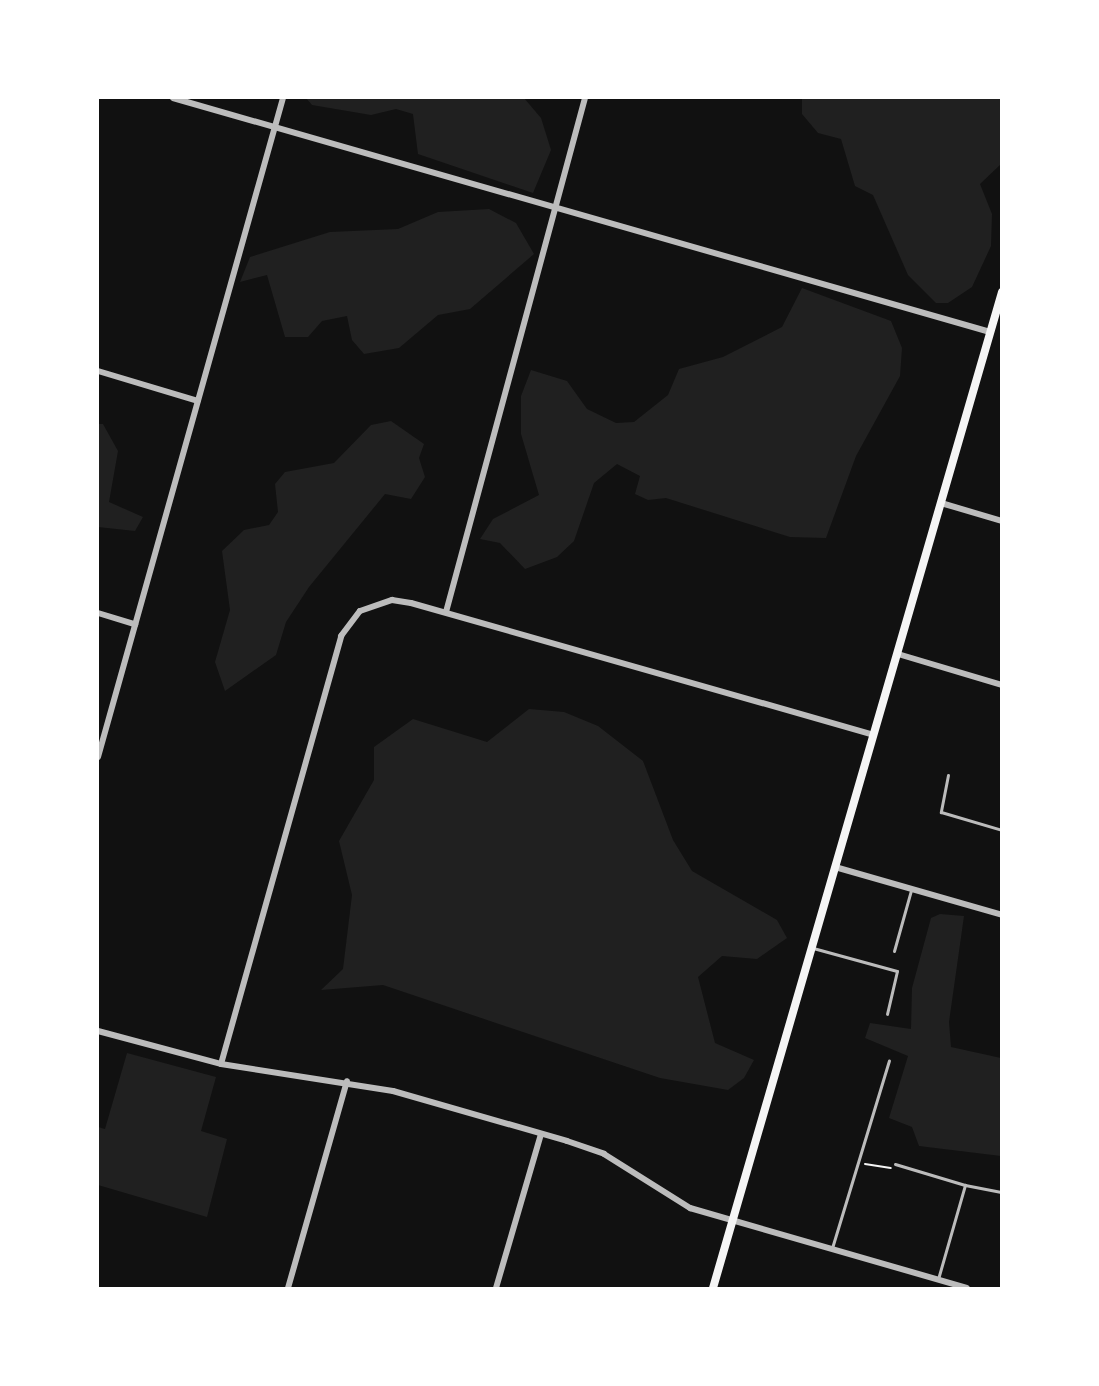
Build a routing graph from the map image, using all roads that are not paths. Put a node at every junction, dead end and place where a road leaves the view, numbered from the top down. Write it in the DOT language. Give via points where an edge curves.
graph roads {
  1 [pos="173,98"];
  2 [pos="284,98"];
  3 [pos="585,98"];
  4 [pos="275,126"];
  5 [pos="556,206"];
  6 [pos="1002,292"];
  7 [pos="990,332"];
  8 [pos="98,371"];
  9 [pos="198,402"];
  10 [pos="941,503"];
  11 [pos="1002,522"];
  12 [pos="446,612"];
  13 [pos="98,614"];
  14 [pos="135,624"];
  15 [pos="898,654"];
  16 [pos="1002,685"];
  17 [pos="874,735"];
  18 [pos="98,757"];
  19 [pos="948,775"];
  20 [pos="1002,830"];
  21 [pos="835,867"];
  22 [pos="911,890"];
  23 [pos="1002,915"];
  24 [pos="813,948"];
  25 [pos="894,951"];
  26 [pos="887,1014"];
  27 [pos="98,1031"];
  28 [pos="889,1060"];
  29 [pos="221,1064"];
  30 [pos="347,1081"];
  31 [pos="541,1134"];
  32 [pos="895,1164"];
  33 [pos="965,1185"];
  34 [pos="1002,1192"];
  35 [pos="732,1221"];
  36 [pos="832,1250"];
  37 [pos="938,1280"];
  38 [pos="288,1288"];
  39 [pos="496,1288"];
  40 [pos="712,1288"];
  41 [pos="967,1288"];
  1 -- 4 [label="street"];
  2 -- 4 [label="street"];
  3 -- 5 [label="street"];
  4 -- 5 [label="street"];
  4 -- 9 [label="street"];
  5 -- 7 [label="street"];
  5 -- 12 [label="street"];
  6 -- 7 [label="main road"];
  7 -- 10 [label="main road"];
  8 -- 9 [label="street"];
  9 -- 14 [label="street"];
  10 -- 11 [label="street"];
  10 -- 15 [label="main road"];
  12 -- 17 [label="street"];
  12 -- 29 [label="street" via="392,600 377,603 360,611 341,636"];
  13 -- 14 [label="street"];
  14 -- 18 [label="street"];
  15 -- 16 [label="street"];
  15 -- 17 [label="main road"];
  17 -- 21 [label="main road"];
  19 -- 20 [label="lane" via="941,812"];
  21 -- 22 [label="street"];
  21 -- 24 [label="main road"];
  22 -- 23 [label="street"];
  22 -- 25 [label="lane"];
  24 -- 26 [label="lane" via="897,971"];
  24 -- 35 [label="main road"];
  27 -- 29 [label="street"];
  28 -- 36 [label="lane"];
  29 -- 30 [label="street"];
  30 -- 31 [label="street"];
  30 -- 38 [label="street"];
  31 -- 35 [label="street" via="604,1154 672,1200"];
  31 -- 39 [label="street"];
  32 -- 33 [label="lane"];
  33 -- 34 [label="lane"];
  33 -- 37 [label="lane"];
  35 -- 36 [label="street"];
  35 -- 40 [label="main road"];
  36 -- 37 [label="street"];
  37 -- 41 [label="street"];
}
